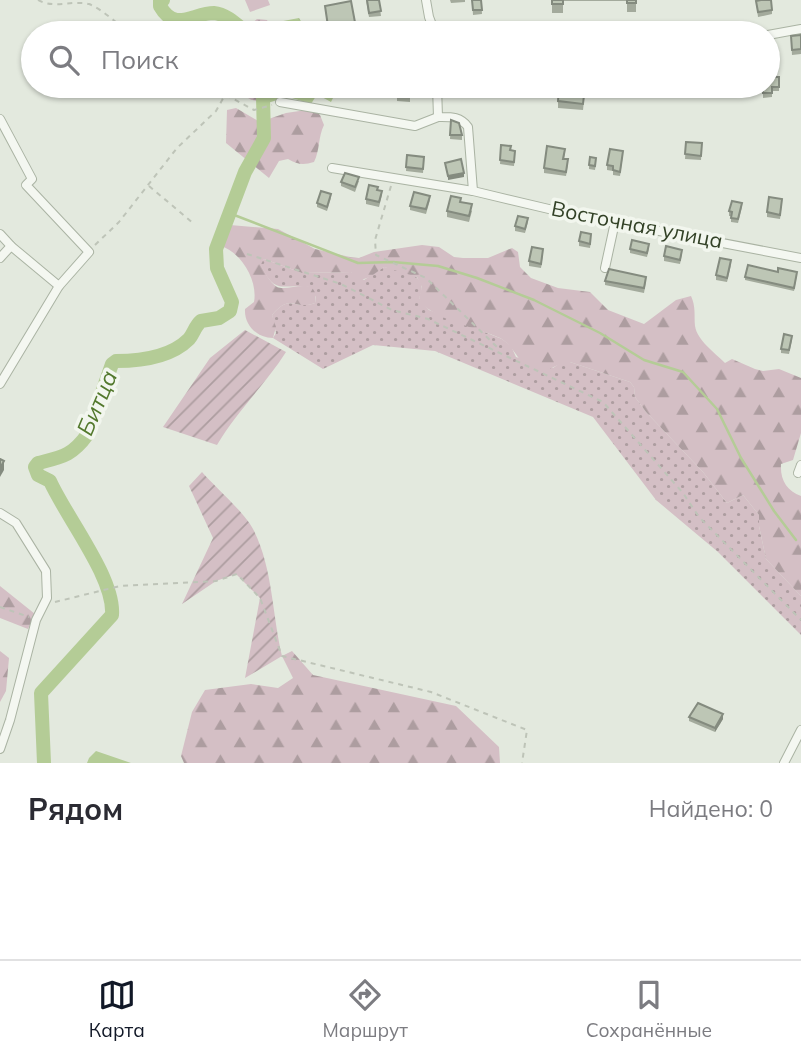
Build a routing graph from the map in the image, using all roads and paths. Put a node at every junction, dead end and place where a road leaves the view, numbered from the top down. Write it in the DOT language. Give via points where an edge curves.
graph roads {
  1 [pos="38,0"];
  2 [pos="426,0"];
  3 [pos="114,21"];
  4 [pos="430,21"];
  5 [pos="801,29"];
  6 [pos="780,33"];
  7 [pos="223,98"];
  8 [pos="231,98"];
  9 [pos="437,98"];
  10 [pos="281,102"];
  11 [pos="266,106"];
  12 [pos="438,117"];
  13 [pos="0,119"];
  14 [pos="332,168"];
  15 [pos="394,178"];
  16 [pos="149,186"];
  17 [pos="473,191"];
  18 [pos="615,222"];
  19 [pos="193,223"];
  20 [pos="0,234"];
  21 [pos="11,246"];
  22 [pos="89,251"];
  23 [pos="247,254"];
  24 [pos="0,258"];
  25 [pos="801,258"];
  26 [pos="606,268"];
  27 [pos="59,286"];
  28 [pos="503,353"];
  29 [pos="0,384"];
  30 [pos="0,513"];
  31 [pos="44,604"];
  32 [pos="0,607"];
  33 [pos="36,620"];
  34 [pos="801,620"];
  35 [pos="801,730"];
  36 [pos="0,748"];
  37 [pos="522,763"];
  38 [pos="784,763"];
  1 -- 3 [label="path" via="89,5"];
  2 -- 4 [label="street"];
  5 -- 6 [label="street"];
  7 -- 16 [label="path"];
  8 -- 11 [label="path" via="254,110"];
  9 -- 12 [label="street"];
  10 -- 12 [label="street" via="415,126"];
  12 -- 17 [label="street" via="458,118 468,127"];
  13 -- 22 [label="street" via="32,179 26,185"];
  14 -- 15 [label="street, Восточная улица"];
  15 -- 17 [label="street, Восточная улица"];
  15 -- 28 [label="path" via="375,240 376,255 426,278"];
  16 -- 19 [label="path"];
  16 -- 22 [label="path"];
  17 -- 18 [label="street, Восточная улица"];
  18 -- 25 [label="street, Восточная улица"];
  18 -- 26 [label="street"];
  20 -- 21 [label="street"];
  21 -- 24 [label="street"];
  21 -- 27 [label="street"];
  22 -- 27 [label="street"];
  23 -- 28 [label="path" via="341,284 392,310 428,319"];
  27 -- 29 [label="street"];
  28 -- 34 [label="path" via="603,402 699,517"];
  30 -- 31 [label="street" via="16,523 46,571"];
  31 -- 33 [label="street"];
  31 -- 37 [label="path" via="120,586 216,581 237,574 260,598 282,656 431,692 527,730"];
  32 -- 33 [label="path"];
  33 -- 36 [label="street"];
  35 -- 38 [label="street"];
}
